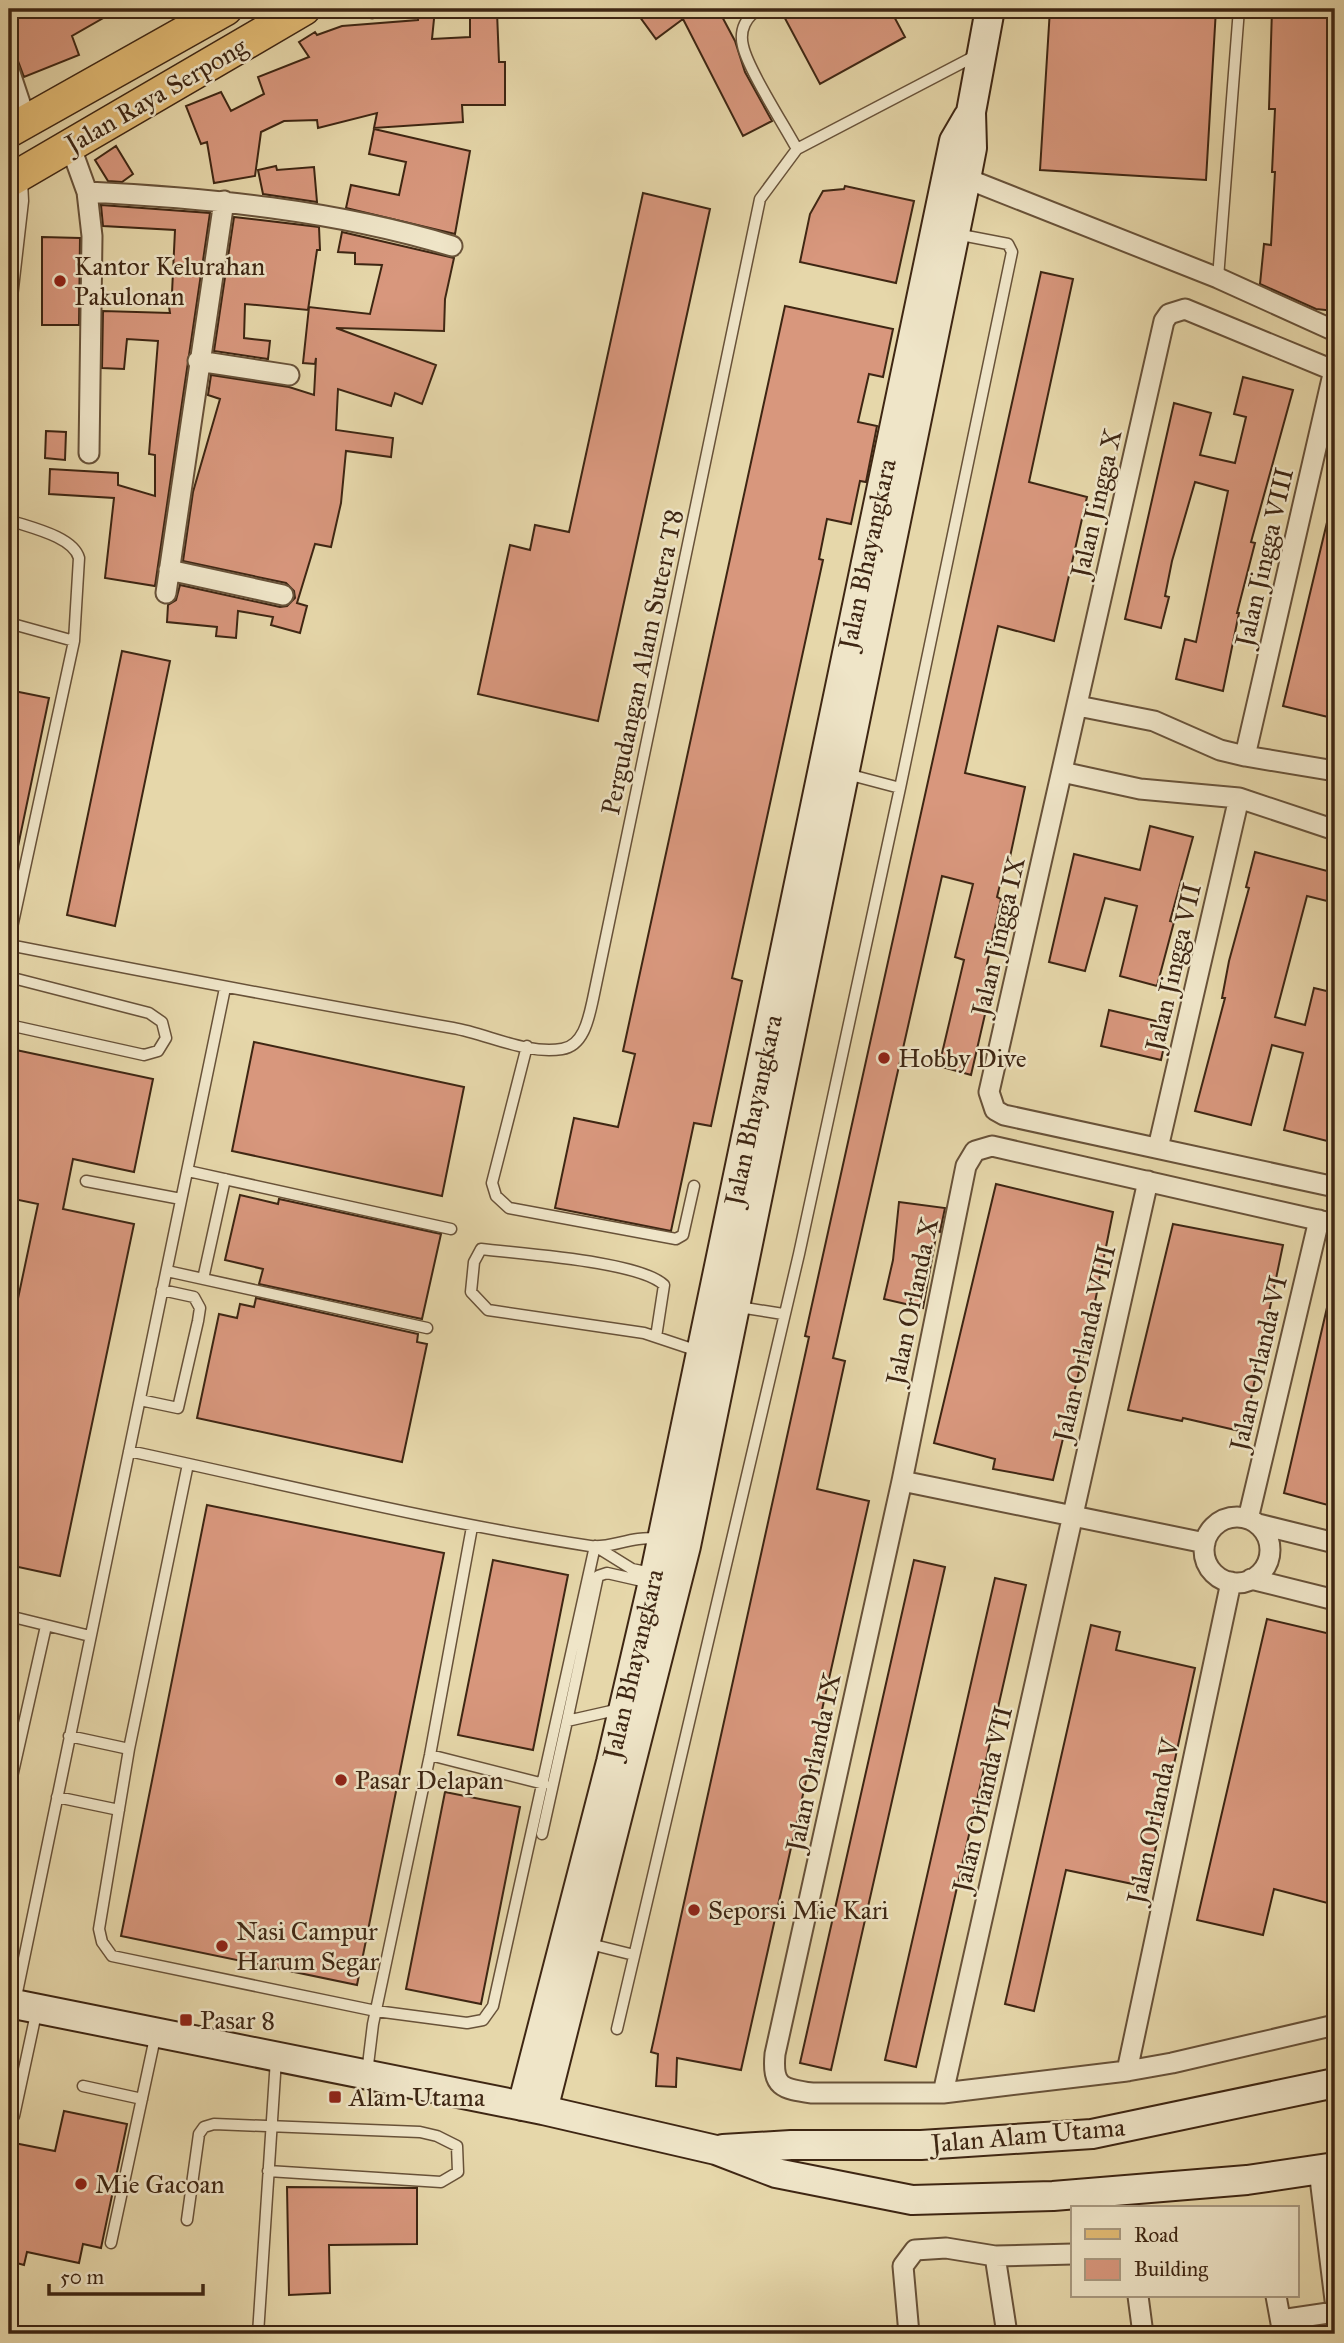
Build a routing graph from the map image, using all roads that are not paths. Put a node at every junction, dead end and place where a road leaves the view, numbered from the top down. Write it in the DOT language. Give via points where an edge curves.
graph roads {
  1 [pos="226,9"];
  2 [pos="304,9"];
  3 [pos="361,9"];
  4 [pos="380,9"];
  5 [pos="760,9"];
  6 [pos="990,9"];
  7 [pos="1238,9"];
  8 [pos="981,53"];
  9 [pos="9,70"];
  10 [pos="18,126"];
  11 [pos="70,145"];
  12 [pos="797,149"];
  13 [pos="957,175"];
  14 [pos="18,186"];
  15 [pos="87,192"];
  16 [pos="224,201"];
  17 [pos="13,229"];
  18 [pos="956,234"];
  19 [pos="452,246"];
  20 [pos="1218,278"];
  21 [pos="9,323"];
  22 [pos="1335,331"];
  23 [pos="198,361"];
  24 [pos="1334,370"];
  25 [pos="289,375"];
  26 [pos="89,453"];
  27 [pos="9,520"];
  28 [pos="169,570"];
  29 [pos="166,593"];
  30 [pos="283,595"];
  31 [pos="9,624"];
  32 [pos="74,641"];
  33 [pos="1077,706"];
  34 [pos="1245,756"];
  35 [pos="1335,771"];
  36 [pos="843,772"];
  37 [pos="1062,772"];
  38 [pos="900,788"];
  39 [pos="1239,798"];
  40 [pos="1335,830"];
  41 [pos="9,943"];
  42 [pos="9,977"];
  43 [pos="225,988"];
  44 [pos="9,1025"];
  45 [pos="527,1046"];
  46 [pos="1158,1148"];
  47 [pos="188,1171"];
  48 [pos="225,1179"];
  49 [pos="86,1181"];
  50 [pos="1148,1181"];
  51 [pos="694,1186"];
  52 [pos="1335,1187"];
  53 [pos="181,1199"];
  54 [pos="1327,1222"];
  55 [pos="451,1229"];
  56 [pos="167,1270"];
  57 [pos="203,1279"];
  58 [pos="162,1290"];
  59 [pos="735,1306"];
  60 [pos="783,1314"];
  61 [pos="427,1328"];
  62 [pos="656,1337"];
  63 [pos="702,1352"];
  64 [pos="140,1400"];
  65 [pos="129,1451"];
  66 [pos="188,1464"];
  67 [pos="902,1481"];
  68 [pos="1072,1516"];
  69 [pos="1253,1522"];
  70 [pos="472,1527"];
  71 [pos="674,1543"];
  72 [pos="1335,1543"];
  73 [pos="1205,1544"];
  74 [pos="595,1546"];
  75 [pos="1251,1579"];
  76 [pos="665,1581"];
  77 [pos="1231,1582"];
  78 [pos="1335,1601"];
  79 [pos="9,1616"];
  80 [pos="46,1626"];
  81 [pos="90,1636"];
  82 [pos="624,1709"];
  83 [pos="567,1721"];
  84 [pos="69,1736"];
  85 [pos="128,1749"];
  86 [pos="430,1755"];
  87 [pos="544,1784"];
  88 [pos="9,1790"];
  89 [pos="57,1797"];
  90 [pos="119,1810"];
  91 [pos="542,1834"];
  92 [pos="586,1943"];
  93 [pos="634,1955"];
  94 [pos="20,2005"];
  95 [pos="376,2011"];
  96 [pos="1334,2021"];
  97 [pos="617,2029"];
  98 [pos="157,2033"];
  99 [pos="276,2057"];
  100 [pos="1127,2071"];
  101 [pos="366,2077"];
  102 [pos="1335,2083"];
  103 [pos="83,2086"];
  104 [pos="943,2093"];
  105 [pos="142,2099"];
  106 [pos="532,2108"];
  107 [pos="9,2122"];
  108 [pos="272,2125"];
  109 [pos="716,2150"];
  110 [pos="1327,2168"];
  111 [pos="268,2171"];
  112 [pos="187,2220"];
  113 [pos="111,2243"];
  114 [pos="1071,2253"];
  115 [pos="995,2256"];
  116 [pos="1138,2298"];
  117 [pos="1276,2298"];
  118 [pos="1335,2300"];
  119 [pos="1335,2312"];
  120 [pos="1282,2327"];
  121 [pos="258,2334"];
  122 [pos="909,2334"];
  123 [pos="1007,2334"];
  124 [pos="1143,2334"];
  1 -- 10 [label="main road, Jalan Raya Serpong"];
  2 -- 11 [label="main road, Jalan Raya Serpong"];
  3 -- 4 [label="lane" via="372,13"];
  5 -- 12 [label="lane" via="743,27 743,48"];
  6 -- 8 [label="main road, Jalan Bhayangkara"];
  7 -- 20 [label="lane"];
  8 -- 12 [label="lane, Pergudangan Alam Sutera T8"];
  8 -- 13 [label="main road, Jalan Bhayangkara" via="971,112 954,141"];
  9 -- 10 [label="street"];
  11 -- 14 [label="main road, Jalan Raya Serpong"];
  11 -- 15 [label="street"];
  12 -- 45 [label="lane, Pergudangan Alam Sutera T8" via="760,199 587,1023 576,1044 565,1049 544,1051"];
  13 -- 18 [label="main road, Jalan Bhayangkara"];
  13 -- 20 [label="street"];
  13 -- 63 [label="main road, Jalan Bhayangkara"];
  14 -- 17 [label="lane"];
  15 -- 16 [label="street"];
  15 -- 26 [label="street" via="92,236"];
  16 -- 19 [label="street" via="369,225"];
  16 -- 23 [label="street"];
  17 -- 21 [label="lane"];
  18 -- 36 [label="main road, Jalan Bhayangkara"];
  18 -- 38 [label="lane" via="1008,244 1012,252"];
  20 -- 22 [label="street"];
  23 -- 25 [label="street"];
  23 -- 28 [label="street"];
  24 -- 33 [label="street, Jalan Jingga X" via="1185,309 1169,314"];
  24 -- 34 [label="street, Jalan Jingga VIII"];
  27 -- 32 [label="lane" via="76,550"];
  28 -- 29 [label="street"];
  28 -- 30 [label="street"];
  31 -- 32 [label="lane"];
  32 -- 41 [label="lane"];
  33 -- 34 [label="street" via="1154,721"];
  33 -- 37 [label="street, Jalan Jingga X"];
  34 -- 35 [label="street"];
  36 -- 38 [label="lane"];
  36 -- 59 [label="main road, Jalan Bhayangkara"];
  37 -- 39 [label="street" via="1140,789"];
  37 -- 46 [label="street, Jalan Jingga IX" via="989,1092 995,1110 1004,1115"];
  38 -- 60 [label="lane"];
  39 -- 40 [label="street"];
  39 -- 46 [label="street, Jalan Jingga VII"];
  41 -- 43 [label="lane, Pergudangan Alam Sutera T8"];
  42 -- 44 [label="lane" via="149,1013 162,1022 166,1038 158,1051 144,1055"];
  43 -- 45 [label="lane, Pergudangan Alam Sutera T8" via="462,1029"];
  43 -- 47 [label="lane"];
  45 -- 51 [label="lane" via="492,1183 496,1196 509,1208 676,1239 683,1235"];
  46 -- 52 [label="street"];
  47 -- 48 [label="lane"];
  47 -- 53 [label="lane"];
  48 -- 55 [label="lane"];
  48 -- 57 [label="lane"];
  49 -- 53 [label="lane"];
  50 -- 54 [label="street"];
  50 -- 67 [label="street, Jalan Orlanda X" via="992,1146 975,1151 966,1166"];
  50 -- 68 [label="street, Jalan Orlanda VIII"];
  53 -- 56 [label="lane"];
  54 -- 69 [label="street, Jalan Orlanda VI"];
  56 -- 57 [label="lane"];
  56 -- 58 [label="lane"];
  57 -- 61 [label="lane"];
  58 -- 64 [label="lane"];
  58 -- 64 [label="lane" via="198,1300 198,1321 178,1408"];
  59 -- 60 [label="lane"];
  59 -- 71 [label="main road, Jalan Bhayangkara"];
  60 -- 93 [label="lane"];
  62 -- 62 [label="lane" via="488,1310 471,1292 474,1262 481,1249 582,1261 654,1276 663,1285"];
  62 -- 63 [label="lane"];
  63 -- 71 [label="main road, Jalan Bhayangkara"];
  64 -- 65 [label="lane"];
  65 -- 66 [label="lane"];
  65 -- 81 [label="lane"];
  66 -- 70 [label="lane"];
  66 -- 85 [label="lane"];
  67 -- 68 [label="street"];
  67 -- 104 [label="street, Jalan Orlanda IX" via="773,2074 779,2084 812,2093"];
  68 -- 73 [label="street"];
  68 -- 104 [label="street, Jalan Orlanda VII"];
  69 -- 72 [label="street"];
  69 -- 73 [label="street" via="1237,1517 1216,1524"];
  69 -- 75 [label="street" via="1269,1544 1269,1555 1260,1573"];
  70 -- 74 [label="lane"];
  70 -- 86 [label="lane"];
  71 -- 74 [label="lane" via="640,1536"];
  71 -- 76 [label="main road, Jalan Bhayangkara"];
  73 -- 77 [label="street" via="1207,1564 1221,1579"];
  74 -- 76 [label="lane" via="632,1569"];
  74 -- 87 [label="lane"];
  75 -- 77 [label="street"];
  75 -- 78 [label="street"];
  76 -- 82 [label="main road, Jalan Bhayangkara"];
  76 -- 83 [label="lane" via="607,1573 598,1576"];
  76 -- 92 [label="main road, Jalan Bhayangkara"];
  77 -- 100 [label="street, Jalan Orlanda V"];
  79 -- 80 [label="lane"];
  80 -- 81 [label="lane"];
  80 -- 88 [label="lane"];
  81 -- 84 [label="lane"];
  82 -- 83 [label="lane"];
  82 -- 106 [label="main road, Jalan Bhayangkara"];
  83 -- 91 [label="lane"];
  84 -- 85 [label="lane"];
  84 -- 89 [label="lane"];
  85 -- 90 [label="lane"];
  86 -- 87 [label="lane"];
  86 -- 95 [label="lane"];
  87 -- 95 [label="lane" via="493,2006 483,2020 467,2023"];
  89 -- 90 [label="lane"];
  89 -- 94 [label="lane"];
  90 -- 95 [label="lane" via="99,1929 112,1956"];
  92 -- 93 [label="lane"];
  92 -- 106 [label="main road, Jalan Bhayangkara"];
  93 -- 97 [label="lane"];
  94 -- 98 [label="main road, Jalan Alam Utama"];
  94 -- 107 [label="lane" via="14,2116"];
  95 -- 101 [label="lane"];
  96 -- 100 [label="street"];
  98 -- 99 [label="main road, Jalan Alam Utama"];
  98 -- 105 [label="lane"];
  99 -- 101 [label="main road, Jalan Alam Utama"];
  99 -- 108 [label="lane"];
  100 -- 104 [label="street"];
  101 -- 106 [label="main road, Jalan Alam Utama"];
  102 -- 109 [label="main road, Jalan Alam Utama" via="1092,2134 921,2145"];
  103 -- 105 [label="lane"];
  105 -- 113 [label="lane"];
  106 -- 109 [label="main road, Jalan Alam Utama"];
  108 -- 111 [label="lane"];
  108 -- 111 [label="lane" via="437,2136 457,2146 458,2172 441,2182"];
  108 -- 112 [label="lane" via="214,2123 204,2127 199,2134"];
  109 -- 110 [label="main road, Jalan Alam Utama" via="776,2173 912,2200 1053,2196 1247,2180"];
  110 -- 118 [label="street"];
  111 -- 121 [label="lane"];
  114 -- 115 [label="street"];
  115 -- 122 [label="street" via="946,2248 915,2250 904,2266"];
  115 -- 123 [label="street"];
  116 -- 124 [label="street"];
  117 -- 120 [label="street"];
  119 -- 120 [label="street"];
}
